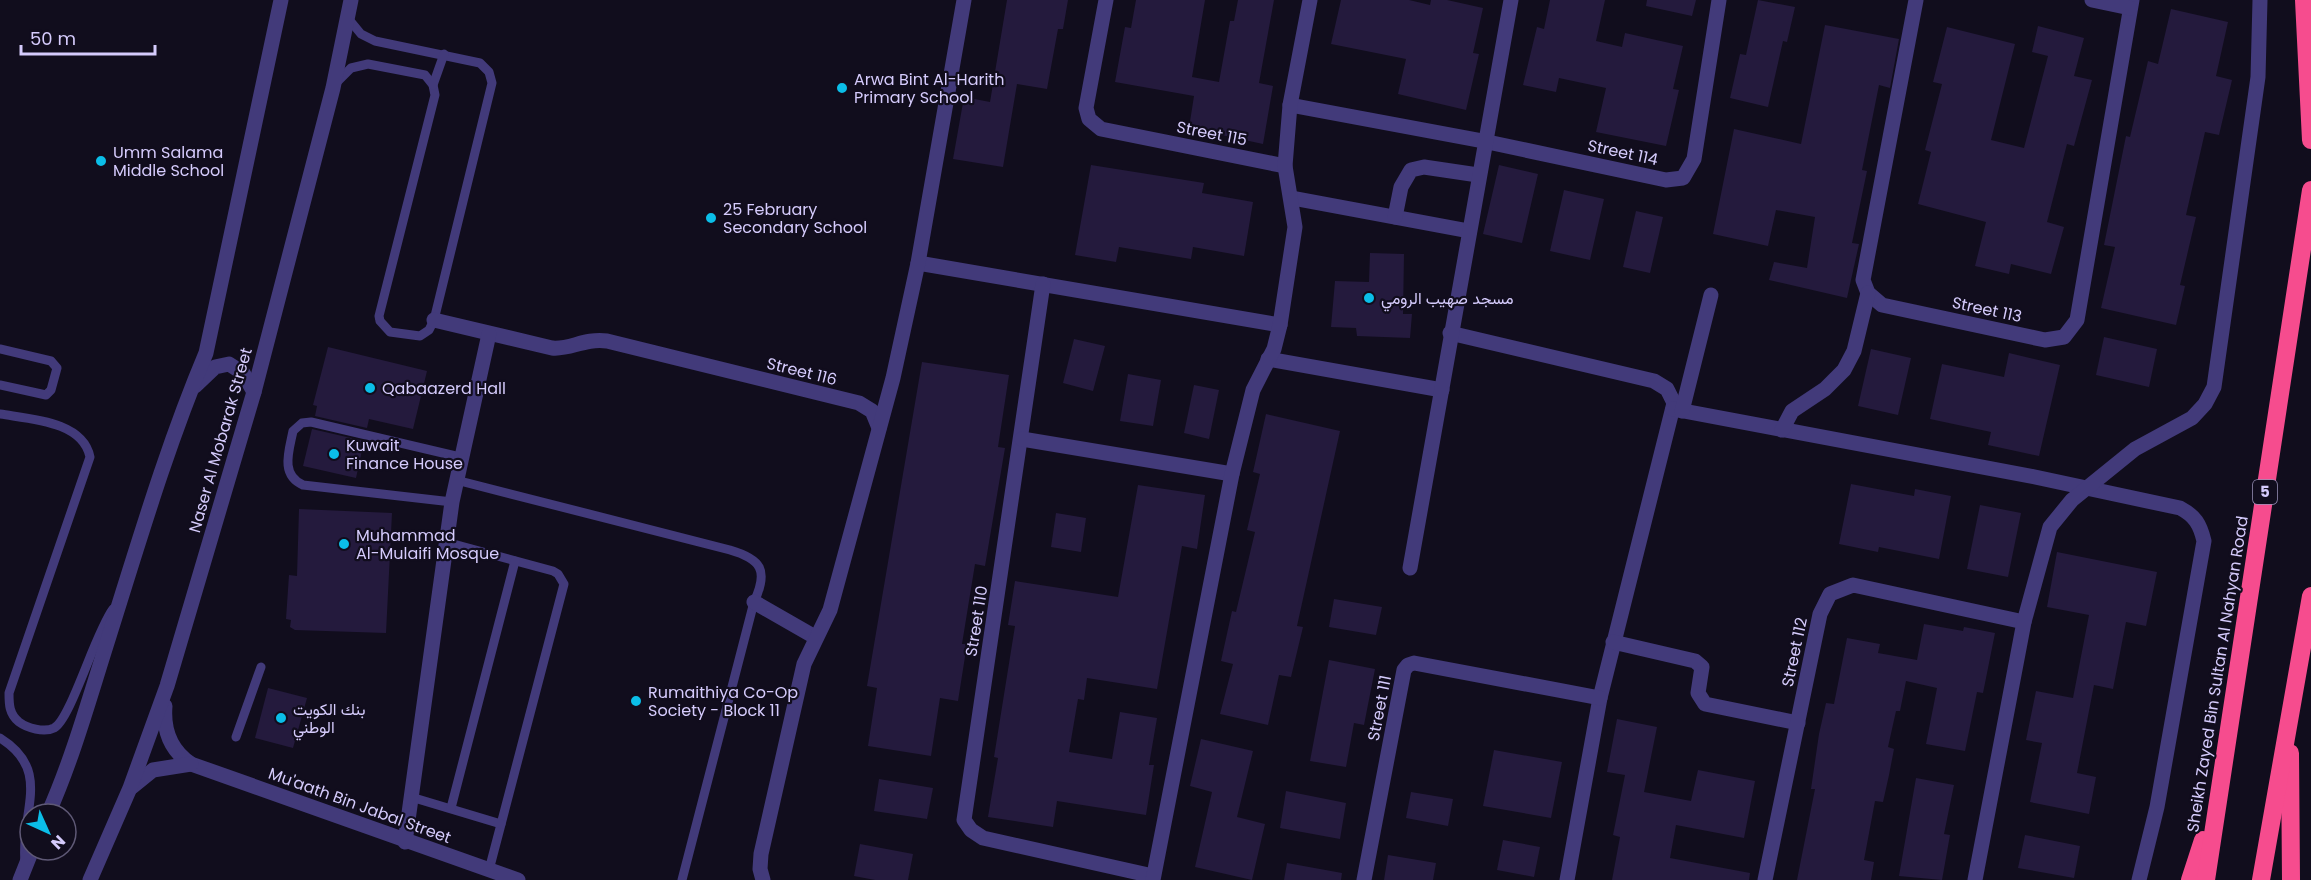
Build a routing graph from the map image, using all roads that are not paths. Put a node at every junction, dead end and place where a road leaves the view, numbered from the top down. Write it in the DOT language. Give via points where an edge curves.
graph roads {
  1 [pos="281,0"];
  2 [pos="351,0"];
  3 [pos="964,0"];
  4 [pos="1106,0"];
  5 [pos="1311,0"];
  6 [pos="1511,0"];
  7 [pos="1719,0"];
  8 [pos="1916,0"];
  9 [pos="2092,0"];
  10 [pos="2260,0"];
  11 [pos="2304,0"];
  12 [pos="2131,4"];
  13 [pos="347,17"];
  14 [pos="444,54"];
  15 [pos="434,85"];
  16 [pos="333,87"];
  17 [pos="1290,105"];
  18 [pos="2311,140"];
  19 [pos="1484,141"];
  20 [pos="1286,166"];
  21 [pos="1478,175"];
  22 [pos="2311,190"];
  23 [pos="1292,198"];
  24 [pos="1395,217"];
  25 [pos="1469,231"];
  26 [pos="918,263"];
  27 [pos="1043,284"];
  28 [pos="1868,293"];
  29 [pos="1710,295"];
  30 [pos="434,320"];
  31 [pos="1280,325"];
  32 [pos="1450,333"];
  33 [pos="489,334"];
  34 [pos="0,349"];
  35 [pos="1268,358"];
  36 [pos="0,385"];
  37 [pos="190,390"];
  38 [pos="1442,390"];
  39 [pos="254,392"];
  40 [pos="1678,410"];
  41 [pos="0,414"];
  42 [pos="879,428"];
  43 [pos="1782,430"];
  44 [pos="1022,439"];
  45 [pos="460,457"];
  46 [pos="1232,474"];
  47 [pos="456,480"];
  48 [pos="2087,490"];
  49 [pos="452,502"];
  50 [pos="447,542"];
  51 [pos="515,561"];
  52 [pos="1410,568"];
  53 [pos="2311,596"];
  54 [pos="120,600"];
  55 [pos="754,602"];
  56 [pos="2024,621"];
  57 [pos="815,638"];
  58 [pos="1613,642"];
  59 [pos="261,667"];
  60 [pos="167,686"];
  61 [pos="1600,698"];
  62 [pos="1797,723"];
  63 [pos="2288,723"];
  64 [pos="236,737"];
  65 [pos="0,738"];
  66 [pos="191,764"];
  67 [pos="130,788"];
  68 [pos="2218,793"];
  69 [pos="411,797"];
  70 [pos="53,802"];
  71 [pos="451,808"];
  72 [pos="501,824"];
  73 [pos="405,842"];
  74 [pos="489,870"];
  75 [pos="22,873"];
  76 [pos="1153,878"];
  77 [pos="90,880"];
  78 [pos="518,880"];
  79 [pos="682,880"];
  80 [pos="763,880"];
  81 [pos="1364,880"];
  82 [pos="1567,880"];
  83 [pos="1765,880"];
  84 [pos="1975,880"];
  85 [pos="2139,880"];
  86 [pos="2190,880"];
  87 [pos="2206,880"];
  88 [pos="2261,880"];
  89 [pos="2291,880"];
  1 -- 37 [label="street" via="206,353"];
  2 -- 13 [label="street, Naser Al Mobarak Street"];
  3 -- 26 [label="street"];
  4 -- 20 [label="street, Street 115" via="1086,108 1092,123 1101,129"];
  5 -- 17 [label="street"];
  6 -- 19 [label="street"];
  7 -- 19 [label="street, Street 114" via="1694,159 1683,178 1666,180"];
  8 -- 28 [label="street" via="1863,280"];
  9 -- 12 [label="street, Street 113"];
  10 -- 48 [label="street" via="2258,77 2214,387 2192,418 2135,449"];
  11 -- 18 [label="highway"];
  12 -- 28 [label="street, Street 113" via="2077,320 2064,337 2045,340 1882,305"];
  13 -- 14 [label="lane" via="361,34 375,41"];
  13 -- 16 [label="street, Naser Al Mobarak Street"];
  14 -- 15 [label="lane"];
  14 -- 30 [label="lane" via="480,63 489,72 492,83"];
  15 -- 16 [label="lane" via="425,75 368,64 351,68"];
  15 -- 30 [label="lane" via="435,95 380,316 386,329 414,337 429,330"];
  16 -- 39 [label="street, Naser Al Mobarak Street"];
  17 -- 19 [label="street, Street 114"];
  17 -- 20 [label="street"];
  19 -- 21 [label="street"];
  20 -- 23 [label="street, Street 110"];
  21 -- 24 [label="street" via="1424,167 1411,170 1401,187"];
  21 -- 25 [label="street"];
  22 -- 68 [label="highway, Sheikh Zayed Bin Sultan Al Nahyan Road / 5"];
  23 -- 24 [label="street"];
  23 -- 31 [label="street, Street 110" via="1294,243"];
  24 -- 25 [label="street"];
  25 -- 32 [label="street"];
  26 -- 27 [label="street"];
  26 -- 42 [label="street"];
  27 -- 31 [label="street"];
  27 -- 44 [label="street"];
  28 -- 43 [label="street" via="1854,351 1844,370 1825,389 1792,411"];
  29 -- 40 [label="street"];
  30 -- 33 [label="street, Street 116"];
  31 -- 35 [label="street, Street 110"];
  32 -- 38 [label="street"];
  32 -- 40 [label="street" via="1654,381 1667,389"];
  33 -- 42 [label="street, Street 116" via="558,349 581,341 607,341 859,403 872,411"];
  33 -- 45 [label="street"];
  34 -- 36 [label="lane" via="51,361 57,368 46,395"];
  35 -- 38 [label="street"];
  35 -- 46 [label="street, Street 110" via="1253,390"];
  37 -- 39 [label="street" via="215,367 229,364 243,373"];
  37 -- 54 [label="street"];
  38 -- 52 [label="street"];
  39 -- 60 [label="street, Naser Al Mobarak Street"];
  40 -- 43 [label="street"];
  40 -- 58 [label="street"];
  41 -- 54 [label="lane" via="72,431 85,442 90,457 9,693 9,707 16,720 44,730 59,724 70,707 98,633"];
  42 -- 57 [label="street" via="833,600"];
  43 -- 48 [label="street"];
  44 -- 46 [label="street"];
  44 -- 76 [label="street, Street 110" via="964,820 983,838"];
  45 -- 47 [label="street"];
  45 -- 49 [label="lane" via="311,422 293,431 287,466 292,478 303,485"];
  46 -- 76 [label="street, Street 110"];
  47 -- 49 [label="street"];
  47 -- 55 [label="lane" via="748,555 762,572 761,588"];
  48 -- 56 [label="street" via="2060,512 2050,527"];
  48 -- 85 [label="street" via="2180,508 2193,514 2204,541 2157,807"];
  49 -- 50 [label="street"];
  50 -- 51 [label="lane"];
  50 -- 69 [label="street"];
  51 -- 71 [label="lane"];
  51 -- 72 [label="lane" via="553,571 564,584"];
  53 -- 63 [label="highway"];
  54 -- 70 [label="street"];
  55 -- 57 [label="street"];
  55 -- 79 [label="lane"];
  56 -- 62 [label="street, Street 112" via="1852,585 1830,594 1820,614"];
  56 -- 84 [label="street"];
  57 -- 80 [label="street" via="804,664 761,854"];
  58 -- 61 [label="street"];
  58 -- 62 [label="street" via="1695,661 1701,667 1698,693 1705,704"];
  59 -- 64 [label="lane"];
  60 -- 66 [label="street, Mu'aath Bin Jabal Street" via="163,724 170,741"];
  60 -- 67 [label="street, Naser Al Mobarak Street"];
  61 -- 81 [label="street, Street 111" via="1408,665"];
  61 -- 82 [label="street"];
  62 -- 83 [label="street, Street 112"];
  63 -- 88 [label="highway"];
  63 -- 89 [label="highway"];
  65 -- 75 [label="lane" via="20,752 31,775"];
  66 -- 67 [label="street, Mu'aath Bin Jabal Street" via="153,770"];
  66 -- 73 [label="street, Mu'aath Bin Jabal Street"];
  67 -- 77 [label="street, Naser Al Mobarak Street"];
  68 -- 86 [label="highway"];
  68 -- 87 [label="highway, Sheikh Zayed Bin Sultan Al Nahyan Road / 5"];
  69 -- 71 [label="lane"];
  69 -- 73 [label="street"];
  71 -- 72 [label="lane"];
  72 -- 74 [label="lane"];
  73 -- 74 [label="street, Mu'aath Bin Jabal Street"];
  74 -- 78 [label="street, Mu'aath Bin Jabal Street"];
}
